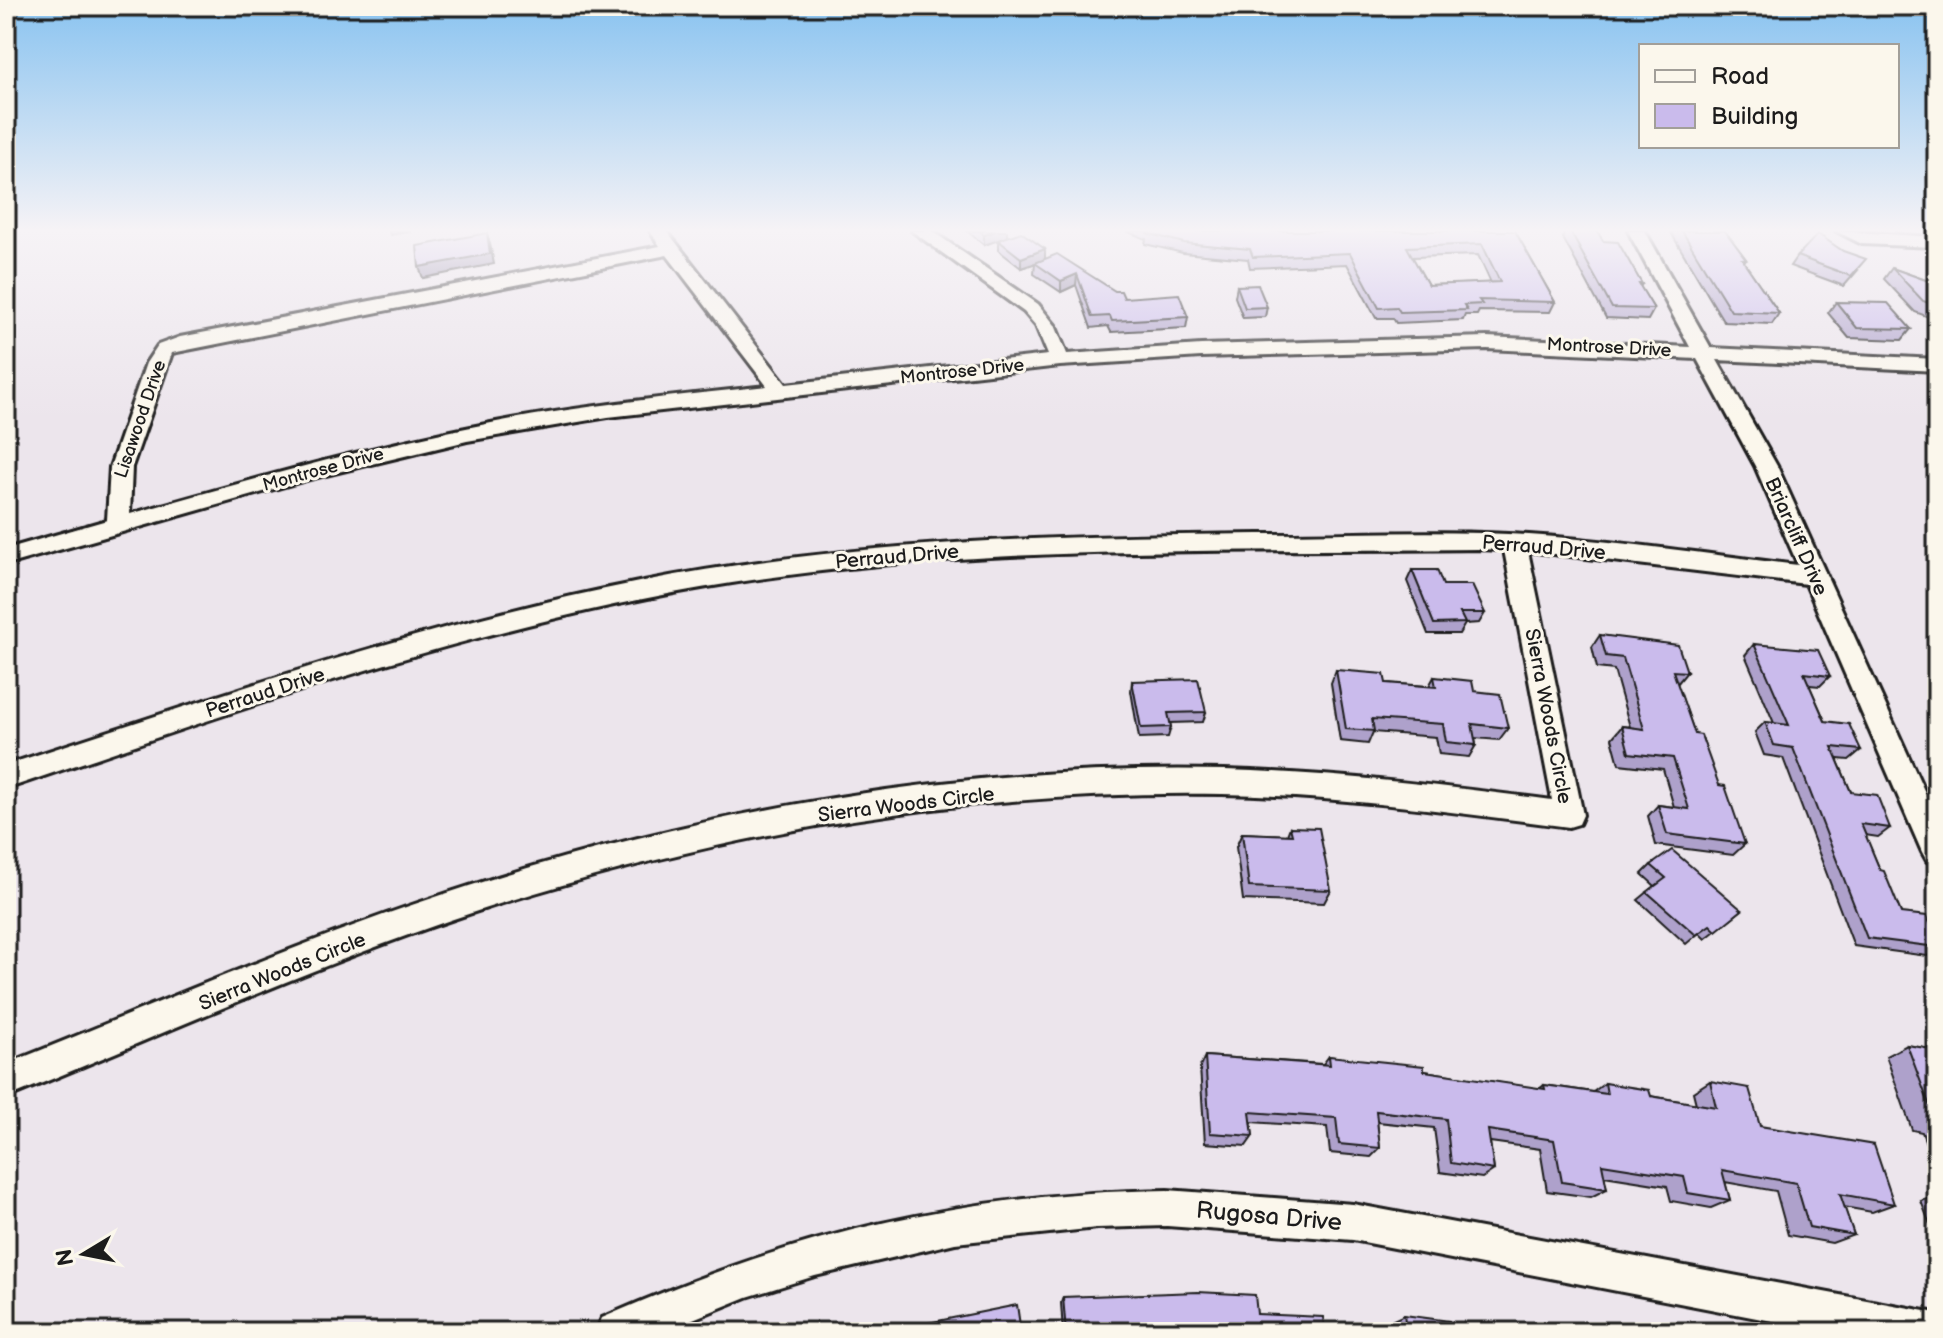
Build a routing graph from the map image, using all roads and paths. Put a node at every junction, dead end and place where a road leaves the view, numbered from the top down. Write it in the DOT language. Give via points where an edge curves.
graph roads {
  1 [pos="439,293"];
  2 [pos="705,293"];
  3 [pos="1010,293"];
  4 [pos="1671,293"];
  5 [pos="1703,352"];
  6 [pos="1060,360"];
  7 [pos="1937,365"];
  8 [pos="781,391"];
  9 [pos="118,525"];
  10 [pos="1514,542"];
  11 [pos="6,557"];
  12 [pos="1815,576"];
  13 [pos="6,777"];
  14 [pos="1937,852"];
  15 [pos="6,1081"];
  16 [pos="616,1332"];
  17 [pos="1931,1332"];
  1 -- 9 [label="street, Lisawood Drive" via="165,349 121,467"];
  2 -- 8 [label="street"];
  3 -- 6 [label="street" via="1045,325"];
  4 -- 5 [label="street, Briarcliff Drive"];
  5 -- 6 [label="street, Montrose Drive" via="1487,343"];
  5 -- 7 [label="street, Montrose Drive"];
  5 -- 12 [label="street, Briarcliff Drive" via="1766,466"];
  6 -- 8 [label="street, Montrose Drive"];
  8 -- 9 [label="street, Montrose Drive" via="608,410 467,434"];
  9 -- 11 [label="street, Montrose Drive"];
  10 -- 12 [label="street, Perraud Drive"];
  10 -- 13 [label="street, Perraud Drive" via="982,550 845,559 733,574 531,614 409,646"];
  10 -- 15 [label="street, Sierra Woods Circle" via="1569,815 1344,788 1179,782 1045,788 815,814 619,855 443,909"];
  12 -- 14 [label="street, Briarcliff Drive"];
  16 -- 17 [label="street, Rugosa Drive" via="740,1282 930,1230 1024,1215 1163,1208 1353,1222"];
}
